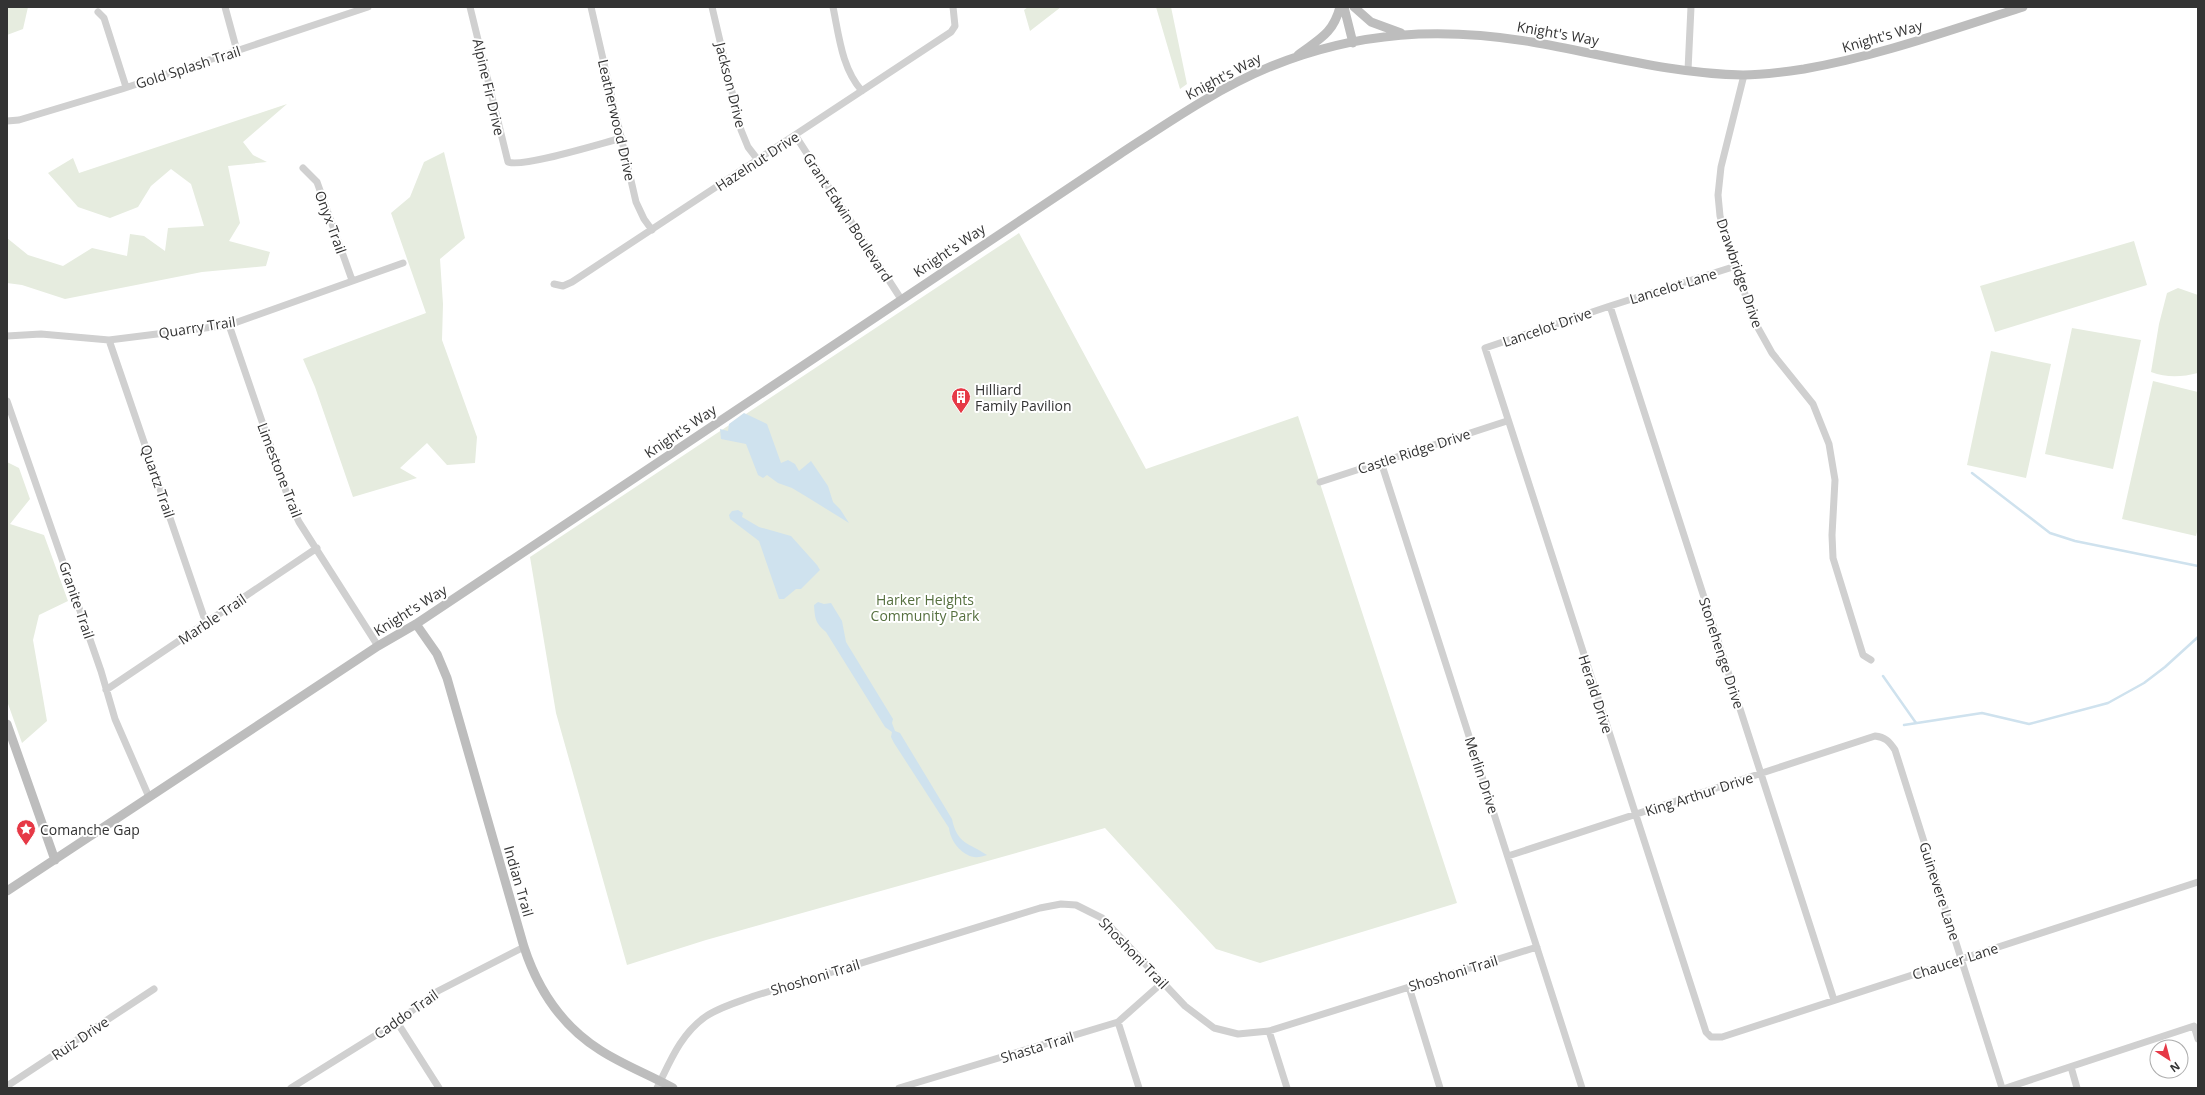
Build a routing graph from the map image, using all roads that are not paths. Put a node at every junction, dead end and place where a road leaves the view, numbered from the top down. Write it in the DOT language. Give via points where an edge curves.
graph roads {
  1 [pos="225,7"];
  2 [pos="368,7"];
  3 [pos="470,7"];
  4 [pos="591,7"];
  5 [pos="712,7"];
  6 [pos="832,7"];
  7 [pos="953,7"];
  8 [pos="1340,7"];
  9 [pos="1344,7"];
  10 [pos="1354,7"];
  11 [pos="1691,7"];
  12 [pos="2023,7"];
  13 [pos="351,10"];
  14 [pos="98,12"];
  15 [pos="1403,34"];
  16 [pos="1353,43"];
  17 [pos="237,50"];
  18 [pos="1293,58"];
  19 [pos="1688,70"];
  20 [pos="1744,75"];
  21 [pos="126,87"];
  22 [pos="862,91"];
  23 [pos="7,121"];
  24 [pos="795,135"];
  25 [pos="622,138"];
  26 [pos="758,160"];
  27 [pos="303,168"];
  28 [pos="652,230"];
  29 [pos="403,263"];
  30 [pos="1736,266"];
  31 [pos="352,280"];
  32 [pos="554,284"];
  33 [pos="901,299"];
  34 [pos="1610,306"];
  35 [pos="228,324"];
  36 [pos="7,336"];
  37 [pos="108,340"];
  38 [pos="1485,348"];
  39 [pos="7,401"];
  40 [pos="1508,421"];
  41 [pos="1381,462"];
  42 [pos="1320,482"];
  43 [pos="317,548"];
  44 [pos="206,623"];
  45 [pos="416,624"];
  46 [pos="378,646"];
  47 [pos="1871,660"];
  48 [pos="106,690"];
  49 [pos="7,724"];
  50 [pos="1889,742"];
  51 [pos="1761,774"];
  52 [pos="149,797"];
  53 [pos="1635,815"];
  54 [pos="1508,856"];
  55 [pos="55,860"];
  56 [pos="2198,882"];
  57 [pos="7,891"];
  58 [pos="524,947"];
  59 [pos="1537,947"];
  60 [pos="1962,959"];
  61 [pos="1162,982"];
  62 [pos="1409,987"];
  63 [pos="154,989"];
  64 [pos="1834,1000"];
  65 [pos="397,1022"];
  66 [pos="1118,1022"];
  67 [pos="1269,1030"];
  68 [pos="1711,1037"];
  69 [pos="2198,1039"];
  70 [pos="2071,1067"];
  71 [pos="659,1084"];
  72 [pos="7,1086"];
  73 [pos="291,1088"];
  74 [pos="440,1088"];
  75 [pos="673,1088"];
  76 [pos="899,1088"];
  77 [pos="1140,1088"];
  78 [pos="1287,1088"];
  79 [pos="1440,1088"];
  80 [pos="1582,1088"];
  81 [pos="2002,1088"];
  82 [pos="2006,1088"];
  83 [pos="2077,1088"];
  1 -- 17 [label="street"];
  2 -- 13 [label="street, Gold Splash Trail"];
  3 -- 25 [label="street, Alpine Fir Drive" via="506,158 512,163 530,161"];
  4 -- 25 [label="street, Leatherwood Drive"];
  5 -- 26 [label="street, Jackson Drive" via="741,130 748,147"];
  6 -- 22 [label="street" via="847,68 852,80"];
  7 -- 22 [label="street, Hazelnut Drive" via="955,26 951,32"];
  8 -- 18 [label="main road" via="1337,20 1328,33"];
  9 -- 16 [label="main road"];
  10 -- 15 [label="main road" via="1371,22"];
  11 -- 19 [label="street"];
  12 -- 20 [label="main road, Knight's Way" via="1863,57 1789,71"];
  13 -- 17 [label="street, Gold Splash Trail"];
  14 -- 21 [label="street" via="104,18"];
  15 -- 16 [label="main road, Knight's Way"];
  15 -- 19 [label="main road, Knight's Way" via="1491,36"];
  16 -- 18 [label="main road, Knight's Way"];
  17 -- 21 [label="street, Gold Splash Trail"];
  18 -- 33 [label="main road, Knight's Way" via="1240,81 1173,120"];
  19 -- 20 [label="main road, Knight's Way"];
  20 -- 30 [label="street, Drawbridge Drive" via="1722,167 1718,195 1720,216"];
  21 -- 23 [label="street, Gold Splash Trail" via="19,120"];
  22 -- 24 [label="street, Hazelnut Drive"];
  24 -- 26 [label="street, Hazelnut Drive"];
  24 -- 33 [label="street, Grant Edwin Boulevard"];
  25 -- 28 [label="street, Leatherwood Drive" via="636,202"];
  26 -- 28 [label="street, Hazelnut Drive"];
  27 -- 31 [label="street, Onyx Trail" via="317,182"];
  28 -- 32 [label="street, Hazelnut Drive" via="572,282 563,286"];
  29 -- 31 [label="street, Quarry Trail"];
  30 -- 34 [label="street, Lancelot Lane"];
  30 -- 47 [label="street, Drawbridge Drive" via="1753,319 1762,338 1813,404 1830,444 1835,480 1833,558 1863,655"];
  31 -- 35 [label="street, Quarry Trail"];
  33 -- 45 [label="main road, Knight's Way"];
  34 -- 38 [label="street, Lancelot Drive"];
  34 -- 51 [label="street, Stonehenge Drive"];
  35 -- 37 [label="street, Quarry Trail"];
  35 -- 43 [label="street, Limestone Trail" via="290,503 299,522"];
  36 -- 37 [label="street, Quarry Trail" via="41,334"];
  37 -- 44 [label="street, Quartz Trail"];
  38 -- 40 [label="street, Herald Drive"];
  39 -- 48 [label="street, Granite Trail" via="102,671"];
  40 -- 41 [label="street, Castle Ridge Drive"];
  40 -- 53 [label="street, Herald Drive"];
  41 -- 42 [label="street, Castle Ridge Drive"];
  41 -- 54 [label="street, Merlin Drive"];
  43 -- 44 [label="street, Marble Trail"];
  43 -- 46 [label="street, Limestone Trail"];
  44 -- 48 [label="street, Marble Trail"];
  45 -- 46 [label="main road, Knight's Way"];
  45 -- 58 [label="main road, Indian Trail" via="437,654 448,678"];
  46 -- 52 [label="main road, Knight's Way"];
  48 -- 52 [label="street, Granite Trail" via="115,720"];
  49 -- 55 [label="main road"];
  50 -- 51 [label="street, King Arthur Drive" via="1875,736"];
  50 -- 60 [label="street, Guinevere Lane" via="1895,750"];
  51 -- 53 [label="street, King Arthur Drive"];
  51 -- 64 [label="street, Stonehenge Drive"];
  52 -- 55 [label="main road, Knight's Way"];
  53 -- 54 [label="street, King Arthur Drive"];
  53 -- 68 [label="street, Herald Drive" via="1706,1032"];
  54 -- 59 [label="street, Merlin Drive"];
  55 -- 57 [label="main road, Knight's Way"];
  56 -- 60 [label="street, Chaucer Lane"];
  58 -- 65 [label="street, Caddo Trail" via="438,991"];
  58 -- 71 [label="main road, Indian Trail" via="542,990 569,1025 601,1050"];
  59 -- 62 [label="street, Shoshoni Trail"];
  59 -- 80 [label="street, Merlin Drive"];
  60 -- 64 [label="street, Chaucer Lane"];
  60 -- 81 [label="street, Guinevere Lane"];
  61 -- 66 [label="street, Shasta Trail"];
  61 -- 67 [label="street, Shoshoni Trail" via="1186,1006 1214,1028 1238,1034"];
  61 -- 71 [label="street, Shoshoni Trail" via="1102,918 1088,909 1061,904 1040,908 754,996 723,1008 706,1016 682,1041"];
  62 -- 67 [label="street, Shoshoni Trail"];
  62 -- 79 [label="street"];
  63 -- 72 [label="street, Ruiz Drive"];
  64 -- 68 [label="street, Chaucer Lane" via="1722,1036"];
  65 -- 73 [label="street, Caddo Trail"];
  65 -- 74 [label="street"];
  66 -- 76 [label="street, Shasta Trail"];
  66 -- 77 [label="street"];
  67 -- 78 [label="street"];
  69 -- 70 [label="street" via="2194,1026"];
  70 -- 82 [label="street"];
  70 -- 83 [label="street"];
  71 -- 75 [label="main road, Indian Trail"];
}
